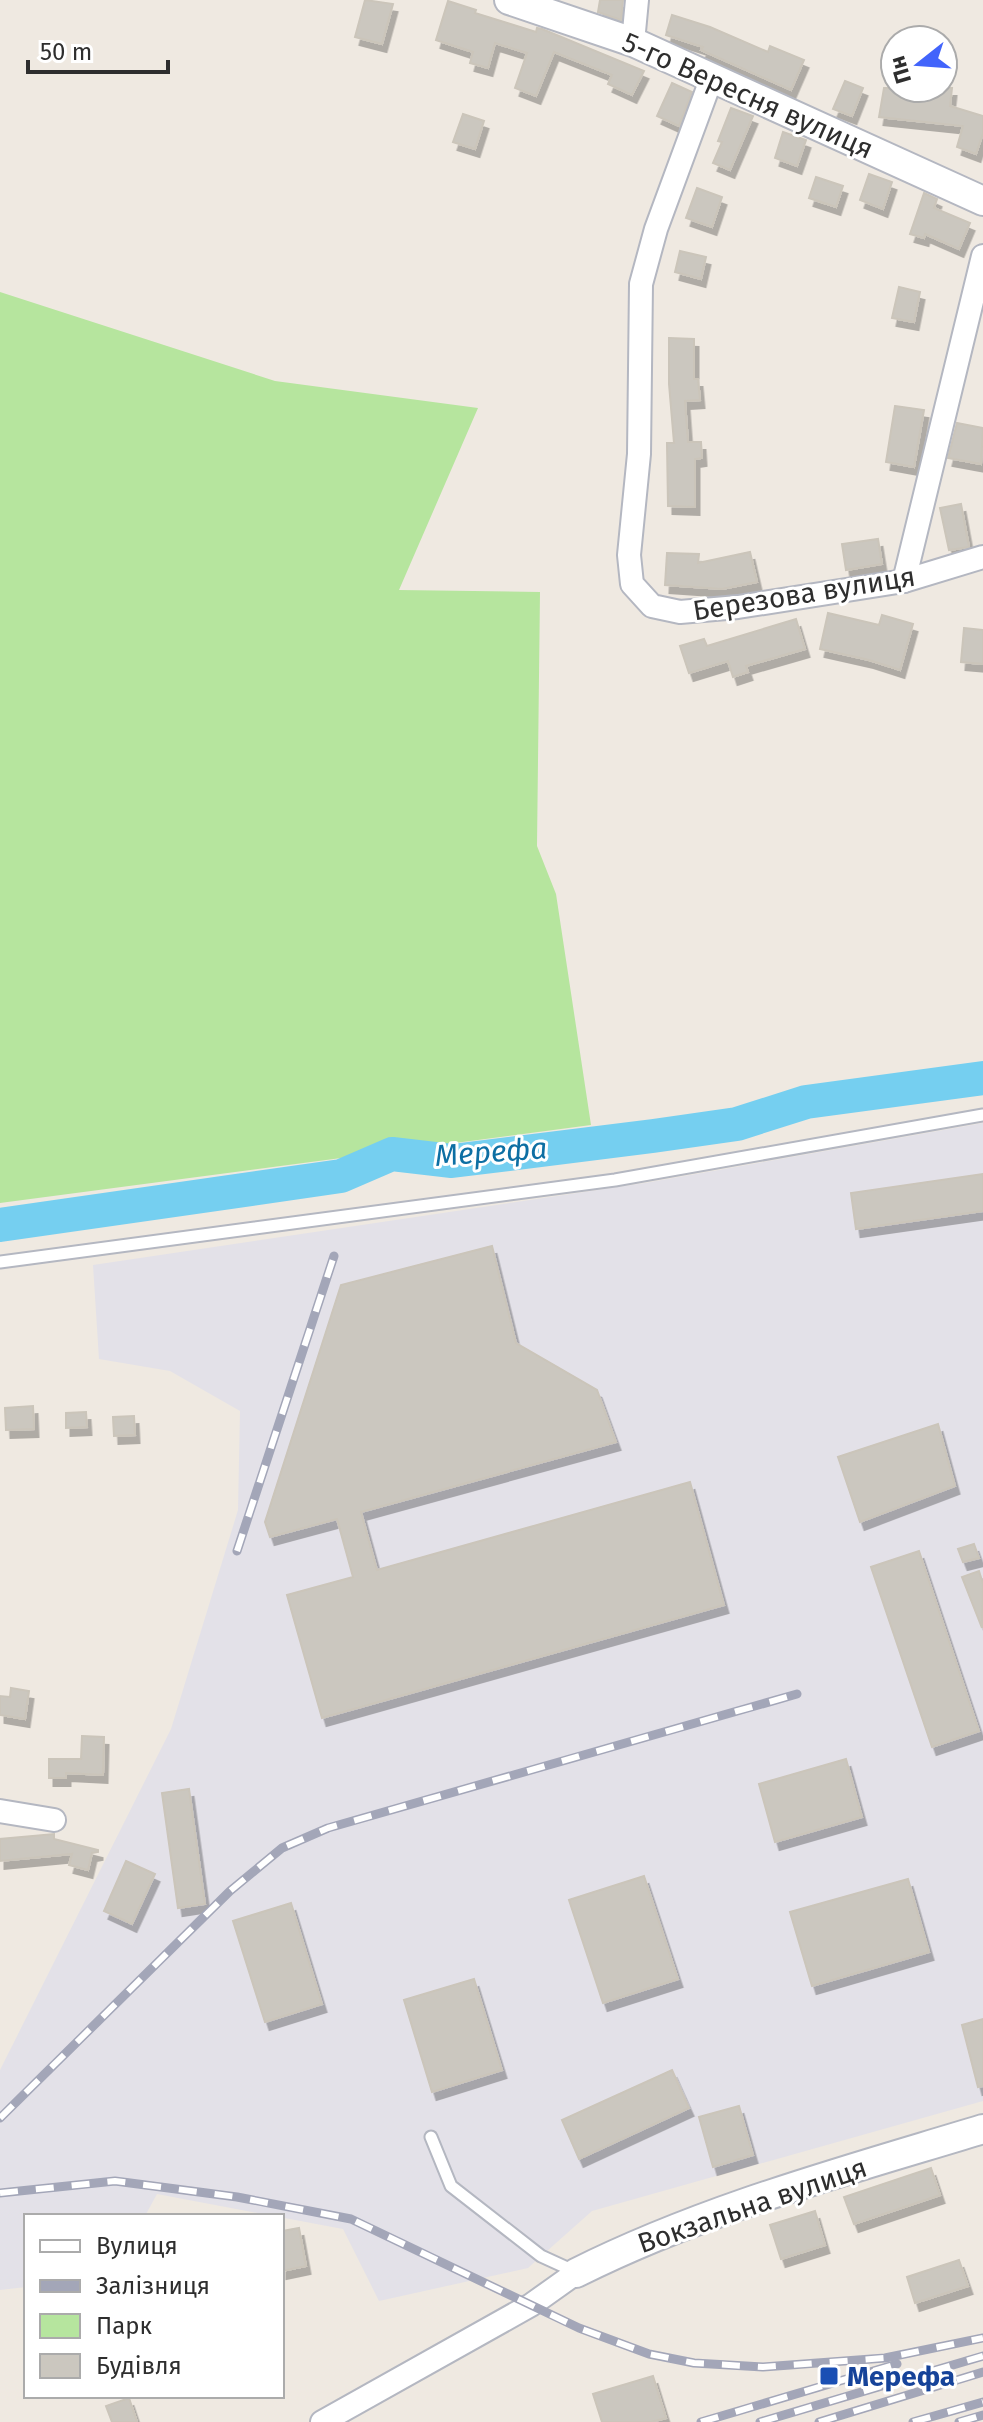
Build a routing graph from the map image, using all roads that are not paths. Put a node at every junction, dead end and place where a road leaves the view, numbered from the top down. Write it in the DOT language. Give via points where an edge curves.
graph roads {
  1 [pos="509,0"];
  2 [pos="637,0"];
  3 [pos="633,42"];
  4 [pos="712,77"];
  5 [pos="983,201"];
  6 [pos="983,256"];
  7 [pos="983,557"];
  8 [pos="904,581"];
  9 [pos="983,1115"];
  10 [pos="0,1262"];
  11 [pos="0,1811"];
  12 [pos="54,1820"];
  13 [pos="983,2129"];
  14 [pos="431,2137"];
  15 [pos="576,2273"];
  16 [pos="322,2422"];
  1 -- 3 [label="street, 5-го Вересня вулиця"];
  2 -- 3 [label="street"];
  3 -- 4 [label="street, 5-го Вересня вулиця"];
  4 -- 5 [label="street, 5-го Вересня вулиця"];
  4 -- 8 [label="street, Березова вулиця" via="641,284 632,584 652,606 680,612"];
  6 -- 8 [label="street"];
  7 -- 8 [label="street, Березова вулиця"];
  9 -- 10 [label="lane" via="615,1180"];
  11 -- 12 [label="street"];
  13 -- 15 [label="street, Вокзальна вулиця" via="744,2201"];
  14 -- 15 [label="lane" via="451,2186 541,2256"];
  15 -- 16 [label="street, Вокзальна вулиця" via="531,2305"];
}
